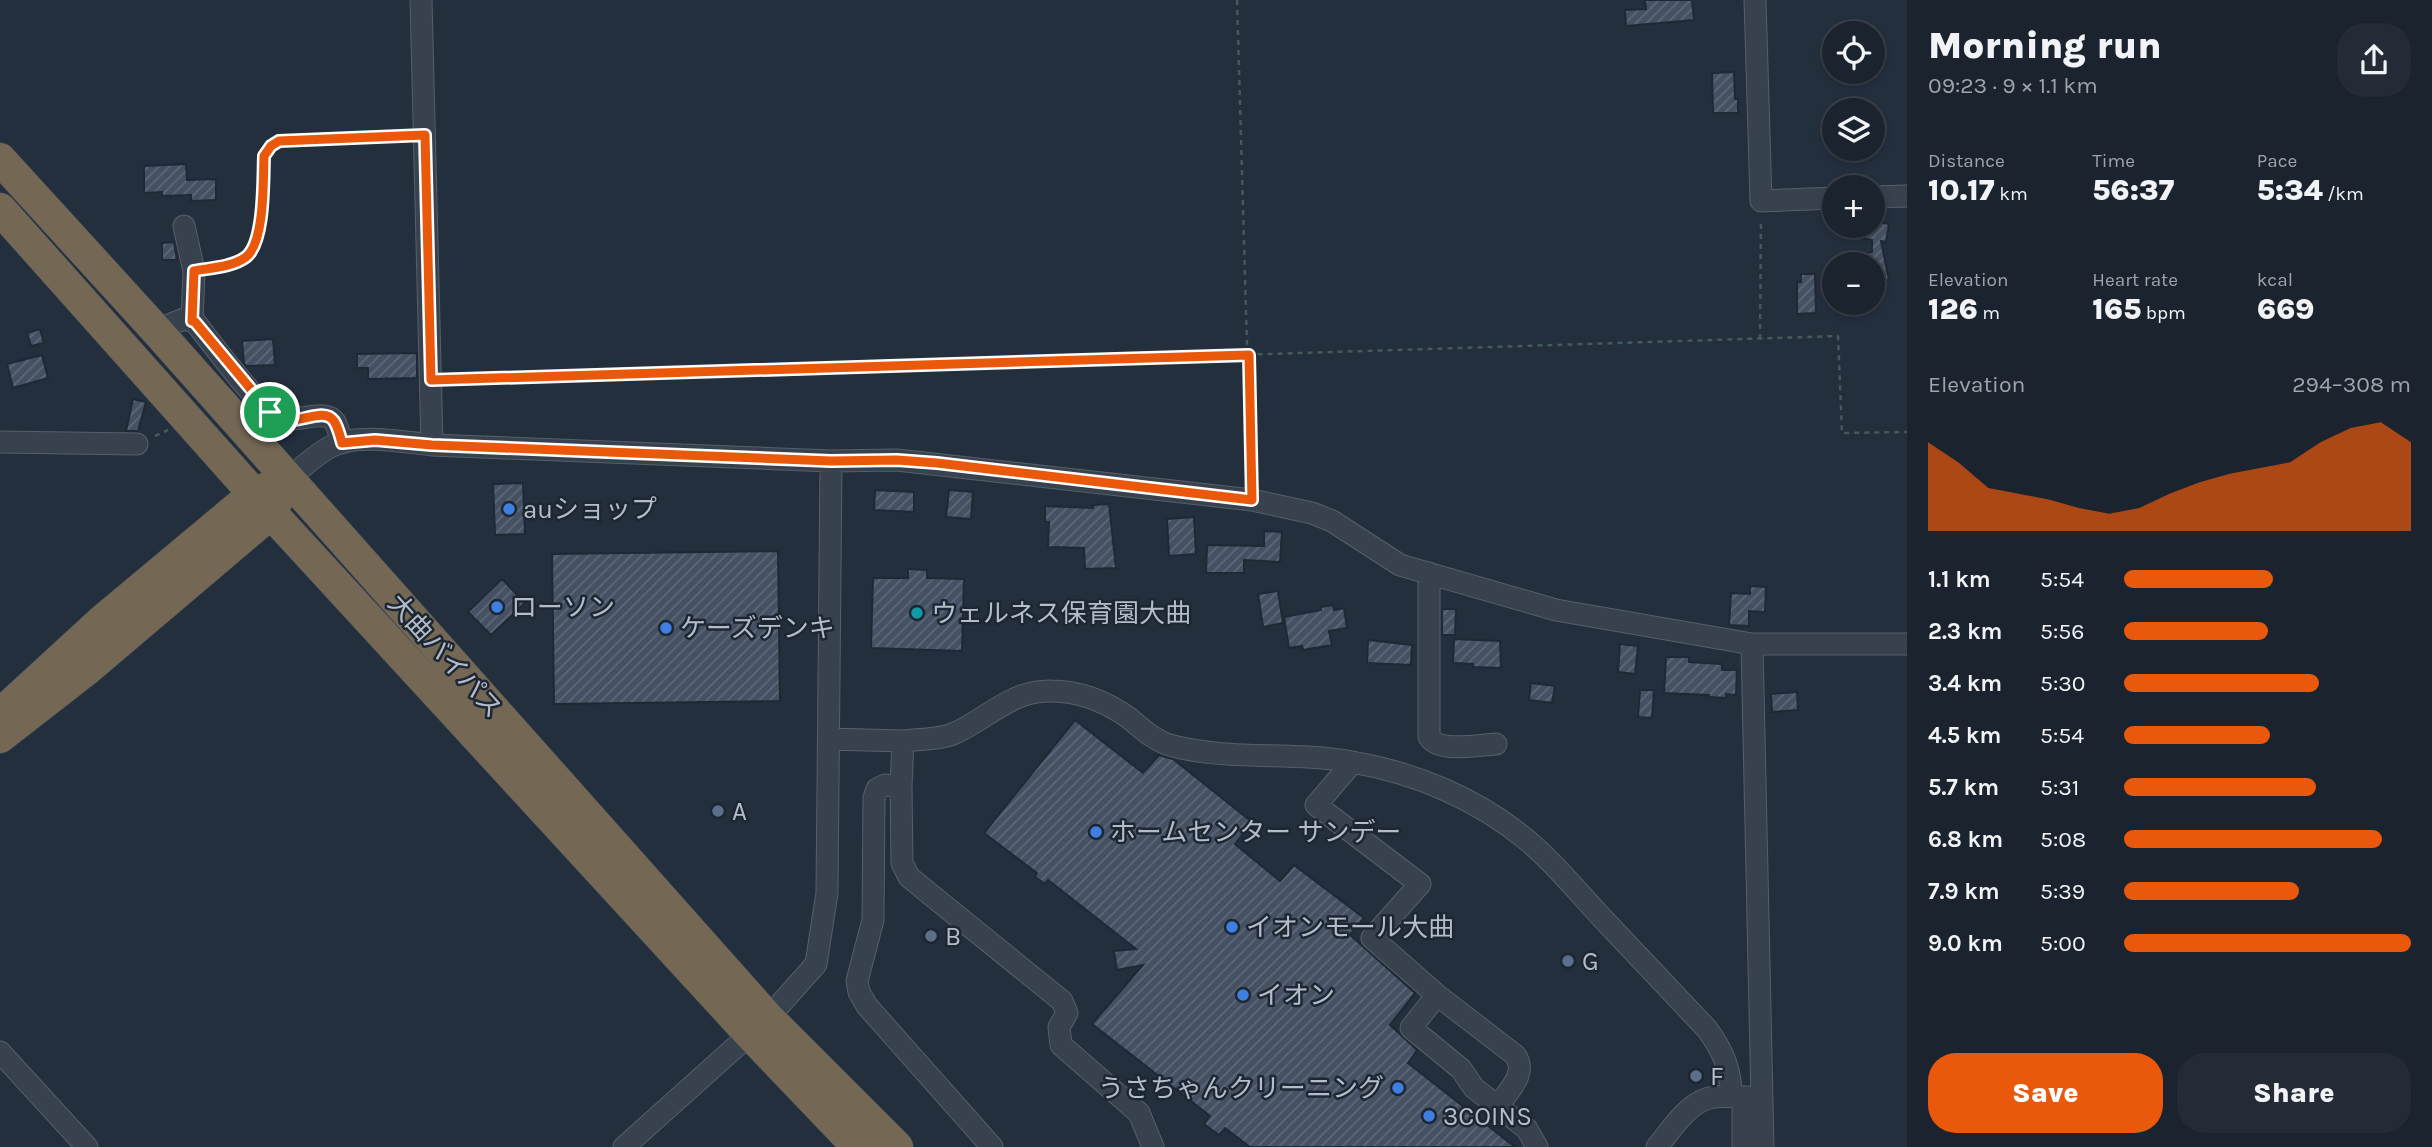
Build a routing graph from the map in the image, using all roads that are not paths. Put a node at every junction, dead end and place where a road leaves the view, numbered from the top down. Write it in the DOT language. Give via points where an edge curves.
graph roads {
  1 [pos="421,0"];
  2 [pos="1755,0"];
  3 [pos="0,159"];
  4 [pos="1907,196"];
  5 [pos="1885,197"];
  6 [pos="1822,198"];
  7 [pos="3,217"];
  8 [pos="184,226"];
  9 [pos="192,321"];
  10 [pos="156,330"];
  11 [pos="0,442"];
  12 [pos="342,443"];
  13 [pos="136,444"];
  14 [pos="432,445"];
  15 [pos="831,461"];
  16 [pos="288,479"];
  17 [pos="263,504"];
  18 [pos="1429,573"];
  19 [pos="1907,643"];
  20 [pos="1752,644"];
  21 [pos="0,715"];
  22 [pos="0,737"];
  23 [pos="829,739"];
  24 [pos="903,741"];
  25 [pos="1496,744"];
  26 [pos="1353,762"];
  27 [pos="901,787"];
  28 [pos="1437,995"];
  29 [pos="758,1026"];
  30 [pos="0,1052"];
  31 [pos="1745,1097"];
  32 [pos="1498,1106"];
  33 [pos="87,1147"];
  34 [pos="624,1147"];
  35 [pos="858,1147"];
  36 [pos="897,1147"];
  37 [pos="992,1147"];
  38 [pos="1153,1147"];
  39 [pos="1537,1147"];
  40 [pos="1657,1147"];
  41 [pos="1743,1147"];
  42 [pos="1763,1147"];
  1 -- 14 [label="street"];
  2 -- 6 [label="street" via="1761,201"];
  3 -- 10 [label="highway, 大曲バイパス"];
  4 -- 5 [label="street"];
  7 -- 17 [label="highway, 大曲バイパス"];
  8 -- 9 [label="street" via="194,271"];
  9 -- 10 [label="street" via="184,319"];
  9 -- 12 [label="street" via="270,412 291,421 329,416"];
  10 -- 16 [label="highway, 大曲バイパス"];
  11 -- 13 [label="street"];
  12 -- 14 [label="street" via="375,440"];
  12 -- 16 [label="street"];
  14 -- 15 [label="street"];
  15 -- 18 [label="street" via="937,463 1252,500 1312,513 1400,565"];
  15 -- 23 [label="street"];
  16 -- 17 [label="highway"];
  16 -- 29 [label="highway, 大曲バイパス"];
  17 -- 21 [label="highway" via="102,621"];
  17 -- 22 [label="highway" via="86,670"];
  17 -- 29 [label="highway, 大曲バイパス"];
  18 -- 20 [label="street" via="1556,610"];
  18 -- 25 [label="street" via="1429,737 1442,747"];
  19 -- 20 [label="street"];
  20 -- 31 [label="street"];
  23 -- 24 [label="street"];
  23 -- 29 [label="street" via="827,892 816,964"];
  24 -- 26 [label="street" via="953,734 1006,701 1048,691 1090,696 1170,746 1219,754"];
  24 -- 27 [label="street"];
  26 -- 28 [label="street" via="1316,805 1420,884 1372,938"];
  26 -- 31 [label="street" via="1412,776 1443,789 1478,806 1530,842 1707,1029"];
  27 -- 37 [label="street" via="885,785 877,789 874,798 873,920 857,981 859,992"];
  27 -- 38 [label="street" via="902,863 909,877 1062,1000 1067,1013 1059,1027 1060,1045 1139,1113"];
  28 -- 32 [label="street" via="1521,1063 1521,1071"];
  28 -- 32 [label="street" via="1411,1028"];
  29 -- 34 [label="street"];
  29 -- 35 [label="highway, 大曲バイパス"];
  29 -- 36 [label="highway, 大曲バイパス"];
  30 -- 33 [label="street"];
  31 -- 40 [label="street" via="1697,1103"];
  31 -- 41 [label="street"];
  31 -- 42 [label="street"];
  32 -- 39 [label="street" via="1527,1129"];
}
